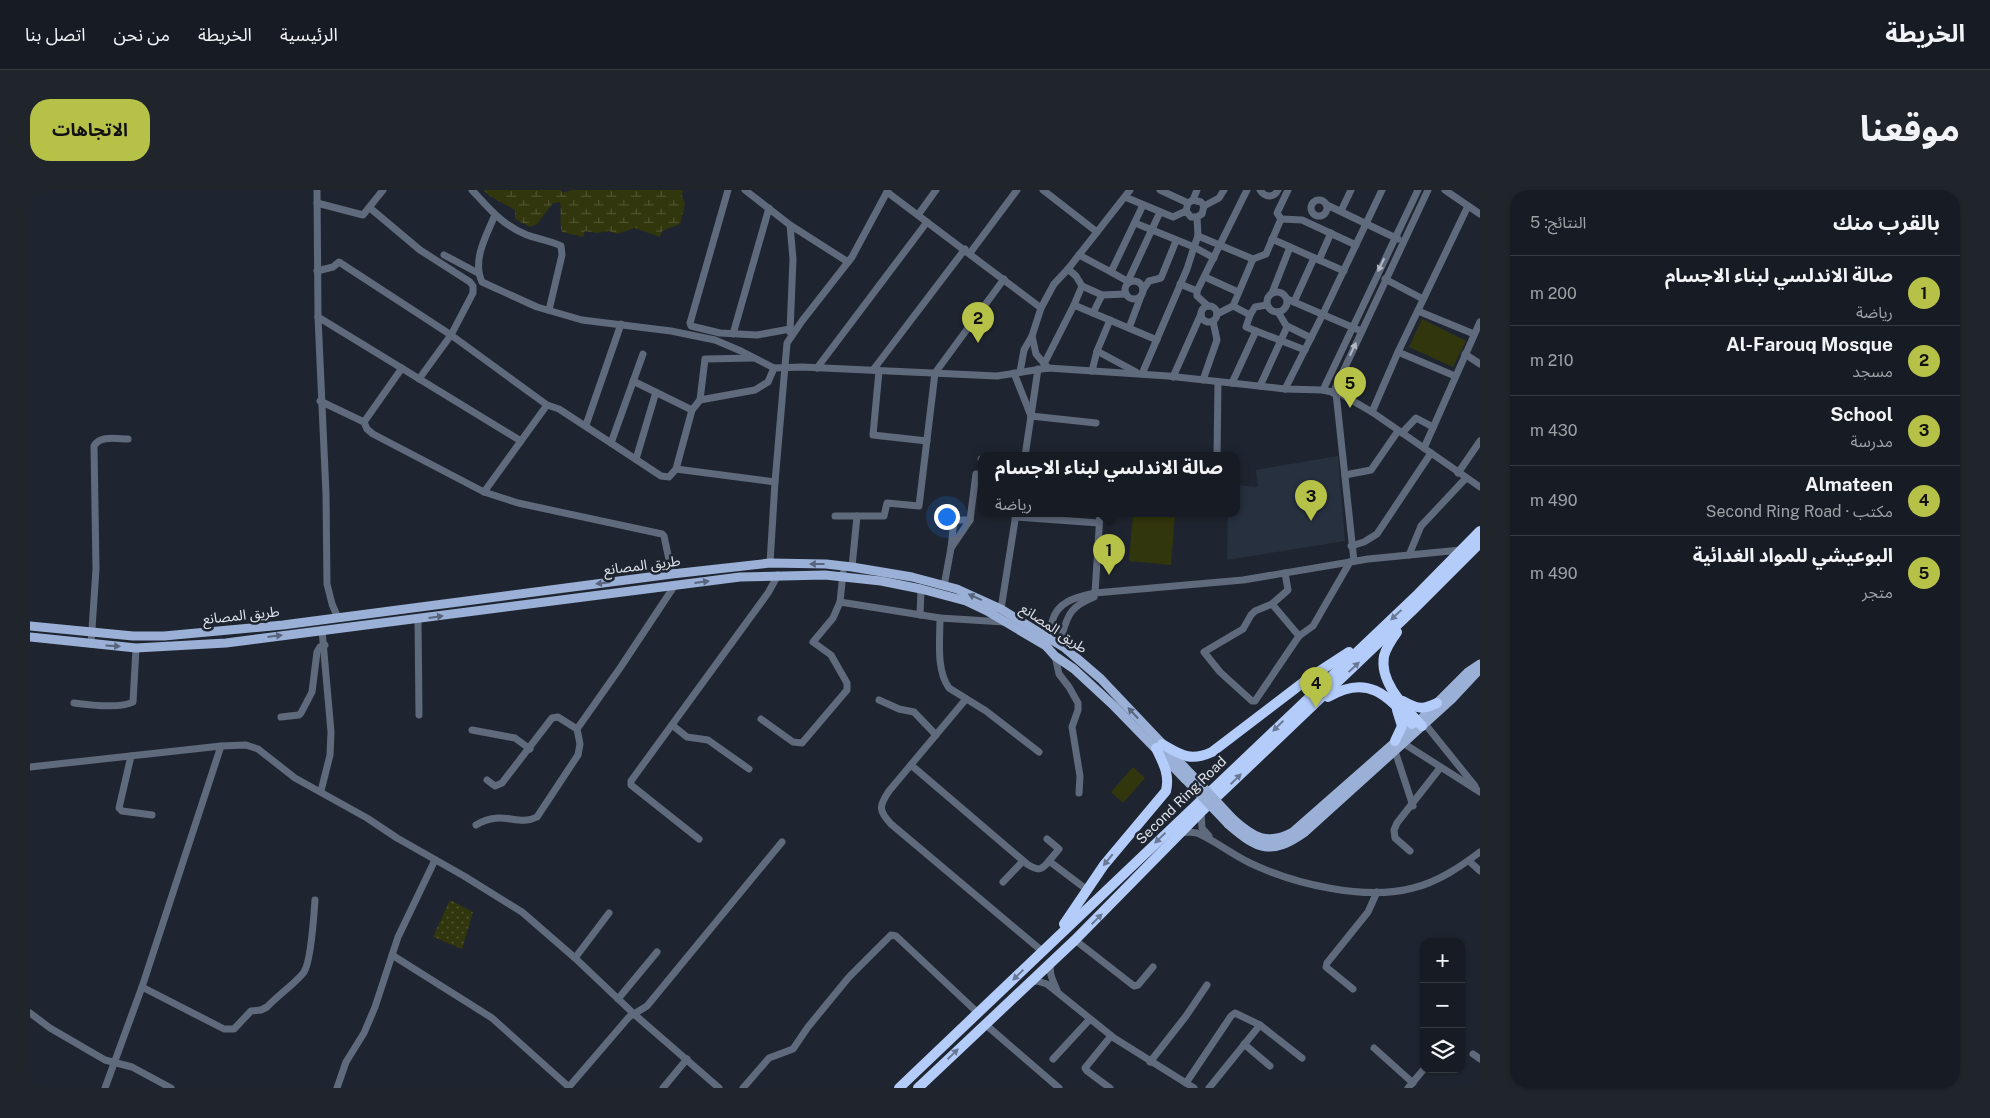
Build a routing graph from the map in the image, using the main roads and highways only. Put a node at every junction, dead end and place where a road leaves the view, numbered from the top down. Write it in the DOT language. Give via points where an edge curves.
graph roads {
  1 [pos="1480,530"];
  2 [pos="1480,543"];
  3 [pos="1412,611"];
  4 [pos="30,626"];
  5 [pos="1374,635"];
  6 [pos="30,637"];
  7 [pos="1048,642"];
  8 [pos="1480,664"];
  9 [pos="1480,669"];
  10 [pos="1397,702"];
  11 [pos="1437,703"];
  12 [pos="1314,704"];
  13 [pos="1419,725"];
  14 [pos="1398,745"];
  15 [pos="1159,746"];
  16 [pos="1053,941"];
  17 [pos="922,1087"];
  18 [pos="899,1088"];
  1 -- 5 [label="highway, Second Ring Road, one-way"];
  2 -- 3 [label="highway, Second Ring Road"];
  3 -- 10 [label="highway" via="1384,656 1386,679"];
  12 -- 3 [label="highway, Second Ring Road, one-way"];
  7 -- 4 [label="main road, طريق المصانع, one-way" via="1001,609 974,596 893,573 826,564 770,564 672,574 224,632 134,636"];
  5 -- 15 [label="highway" via="1309,678 1212,752 1194,758"];
  5 -- 16 [label="highway, Second Ring Road, one-way"];
  6 -- 7 [label="main road, طريق المصانع, one-way" via="136,648 226,643 675,585 825,574 882,581 966,602"];
  7 -- 15 [label="main road, طريق المصانع" via="1055,656 1074,669"];
  15 -- 7 [label="main road, طريق المصانع, one-way" via="1101,680 1072,654"];
  8 -- 11 [label="main road"];
  9 -- 13 [label="main road"];
  10 -- 11 [label="highway" via="1422,709"];
  10 -- 12 [label="highway" via="1371,688 1353,686"];
  10 -- 13 [label="highway"];
  10 -- 14 [label="highway" via="1402,726"];
  11 -- 13 [label="main road"];
  17 -- 12 [label="highway, Second Ring Road, one-way"];
  13 -- 14 [label="main road, طريق المصانع"];
  14 -- 15 [label="main road, طريق المصانع, bridge" via="1293,832 1270,840 1257,837 1230,822"];
  15 -- 16 [label="highway, one-way" via="1167,770 1166,791 1104,864"];
  16 -- 18 [label="highway, Second Ring Road, one-way"];
}
